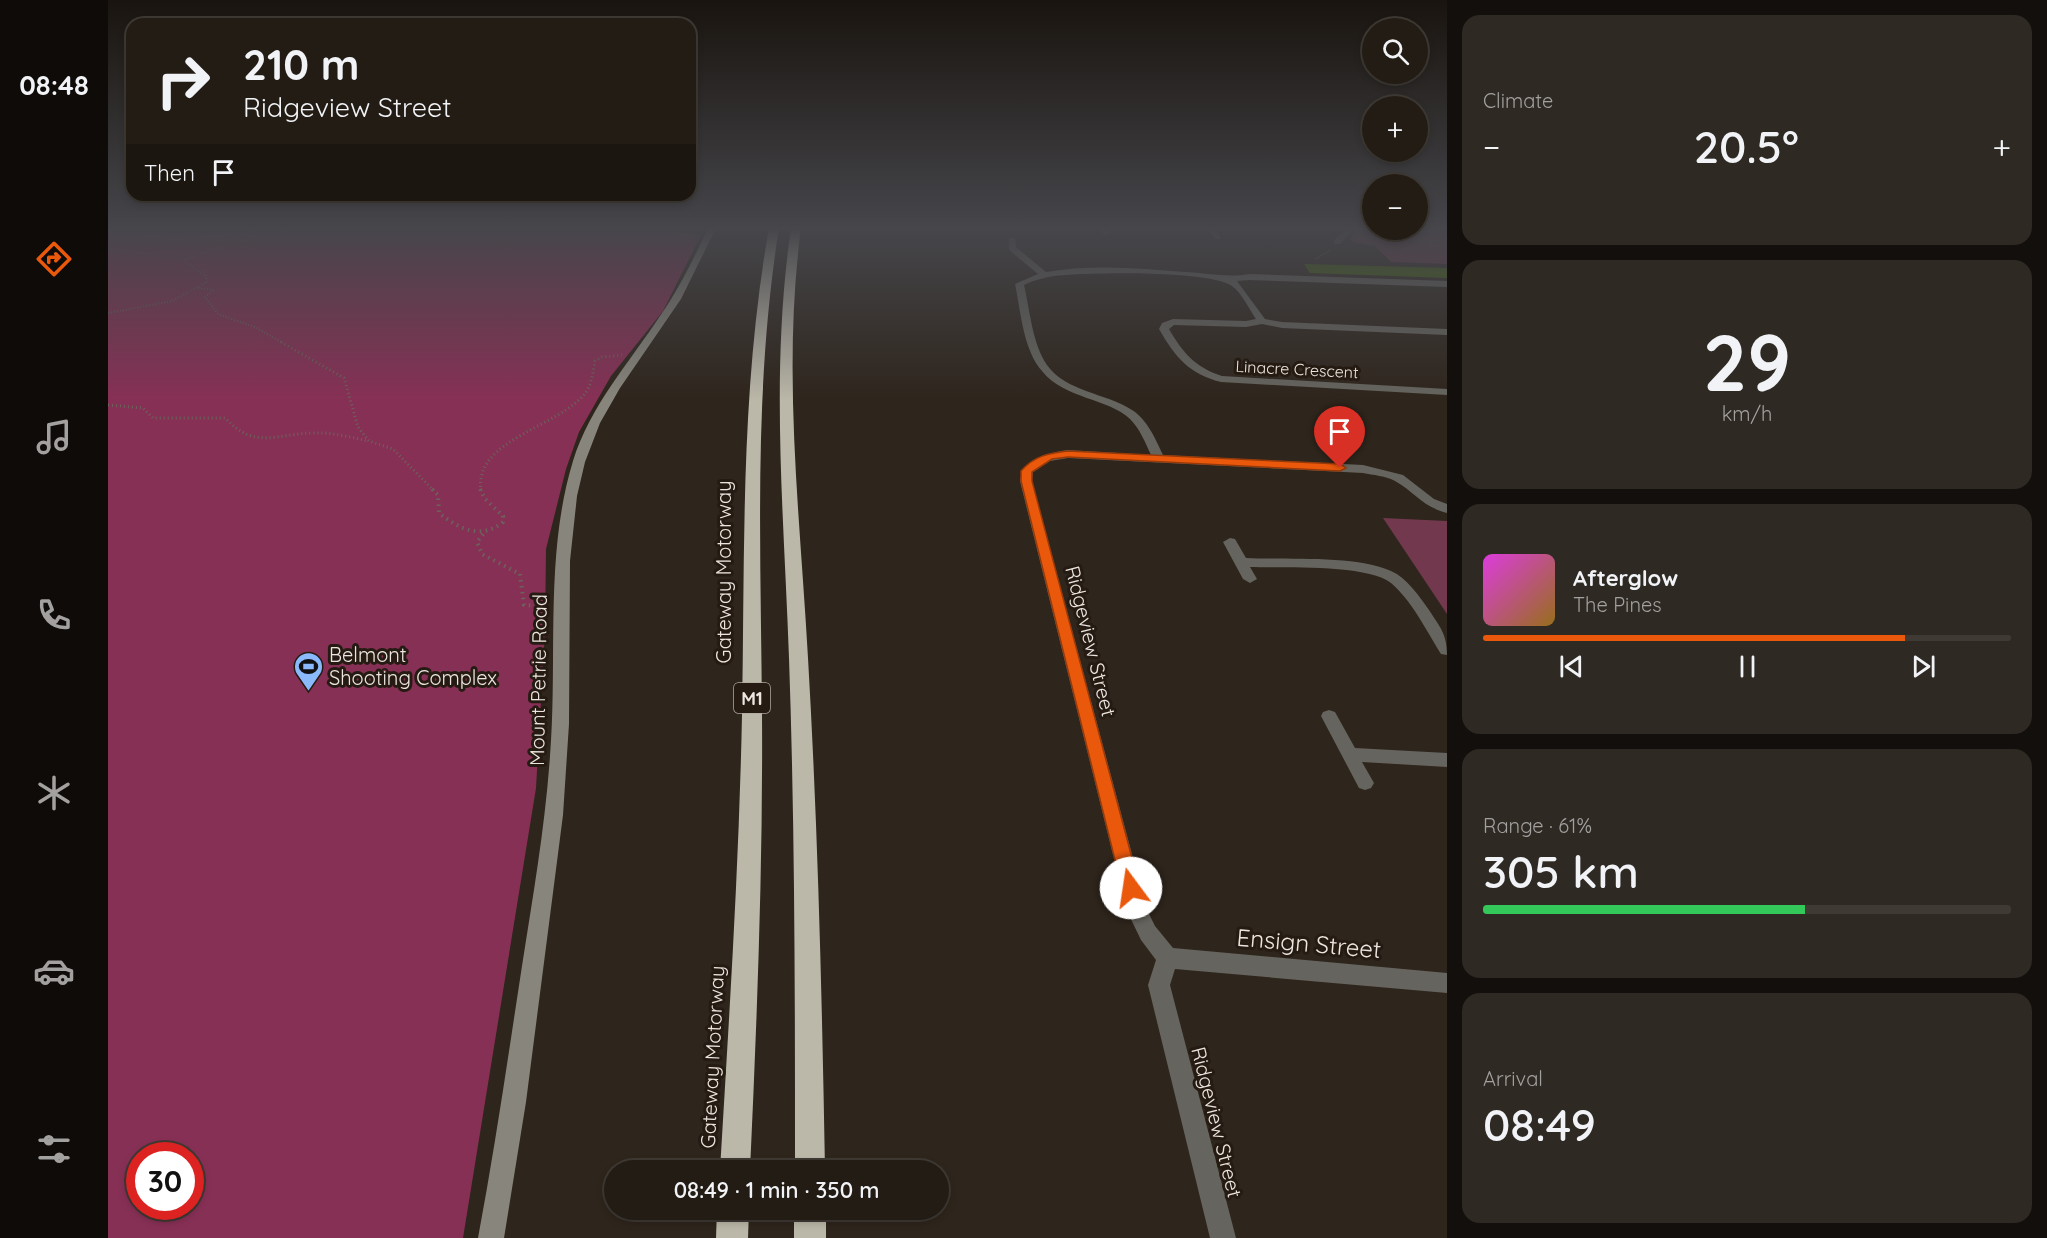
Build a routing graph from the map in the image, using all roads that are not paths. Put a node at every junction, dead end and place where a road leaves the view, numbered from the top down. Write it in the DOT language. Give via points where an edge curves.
graph roads {
  1 [pos="684,286"];
  2 [pos="764,286"];
  3 [pos="789,286"];
  4 [pos="1019,286"];
  5 [pos="1237,286"];
  6 [pos="1262,321"];
  7 [pos="1447,332"];
  8 [pos="1447,392"];
  9 [pos="1158,458"];
  10 [pos="1447,509"];
  11 [pos="1230,542"];
  12 [pos="1240,562"];
  13 [pos="1250,579"];
  14 [pos="1447,650"];
  15 [pos="1329,716"];
  16 [pos="1349,754"];
  17 [pos="1447,760"];
  18 [pos="1365,783"];
  19 [pos="1167,958"];
  20 [pos="1447,983"];
  21 [pos="736,1160"];
  22 [pos="810,1160"];
  23 [pos="733,1220"];
  24 [pos="810,1220"];
  25 [pos="491,1238"];
  26 [pos="732,1238"];
  27 [pos="810,1238"];
  28 [pos="1223,1238"];
  1 -- 25 [label="street, Mount Petrie Road" via="604,402 580,458 567,511 561,565 561,724 548,863"];
  2 -- 21 [label="highway, Gateway Motorway / M1" via="754,385 752,718"];
  3 -- 22 [label="highway" via="785,368 805,817"];
  4 -- 9 [label="street" via="1042,364 1061,382 1137,419"];
  5 -- 6 [label="street"];
  6 -- 7 [label="street"];
  6 -- 8 [label="street, Linacre Crescent" via="1173,322 1164,329 1182,362 1221,379"];
  9 -- 10 [label="street, Ridgeview Street" via="1376,471 1399,478 1429,502"];
  9 -- 19 [label="street, Ridgeview Street" via="1050,456 1027,471 1026,481 1137,911"];
  11 -- 12 [label="street"];
  12 -- 13 [label="street"];
  12 -- 14 [label="street" via="1366,569 1387,574 1401,585"];
  15 -- 16 [label="street"];
  16 -- 17 [label="street"];
  16 -- 18 [label="street"];
  19 -- 20 [label="street, Ensign Street"];
  19 -- 28 [label="street, Ridgeview Street" via="1159,985"];
  23 -- 26 [label="highway"];
  24 -- 27 [label="highway"];
}
